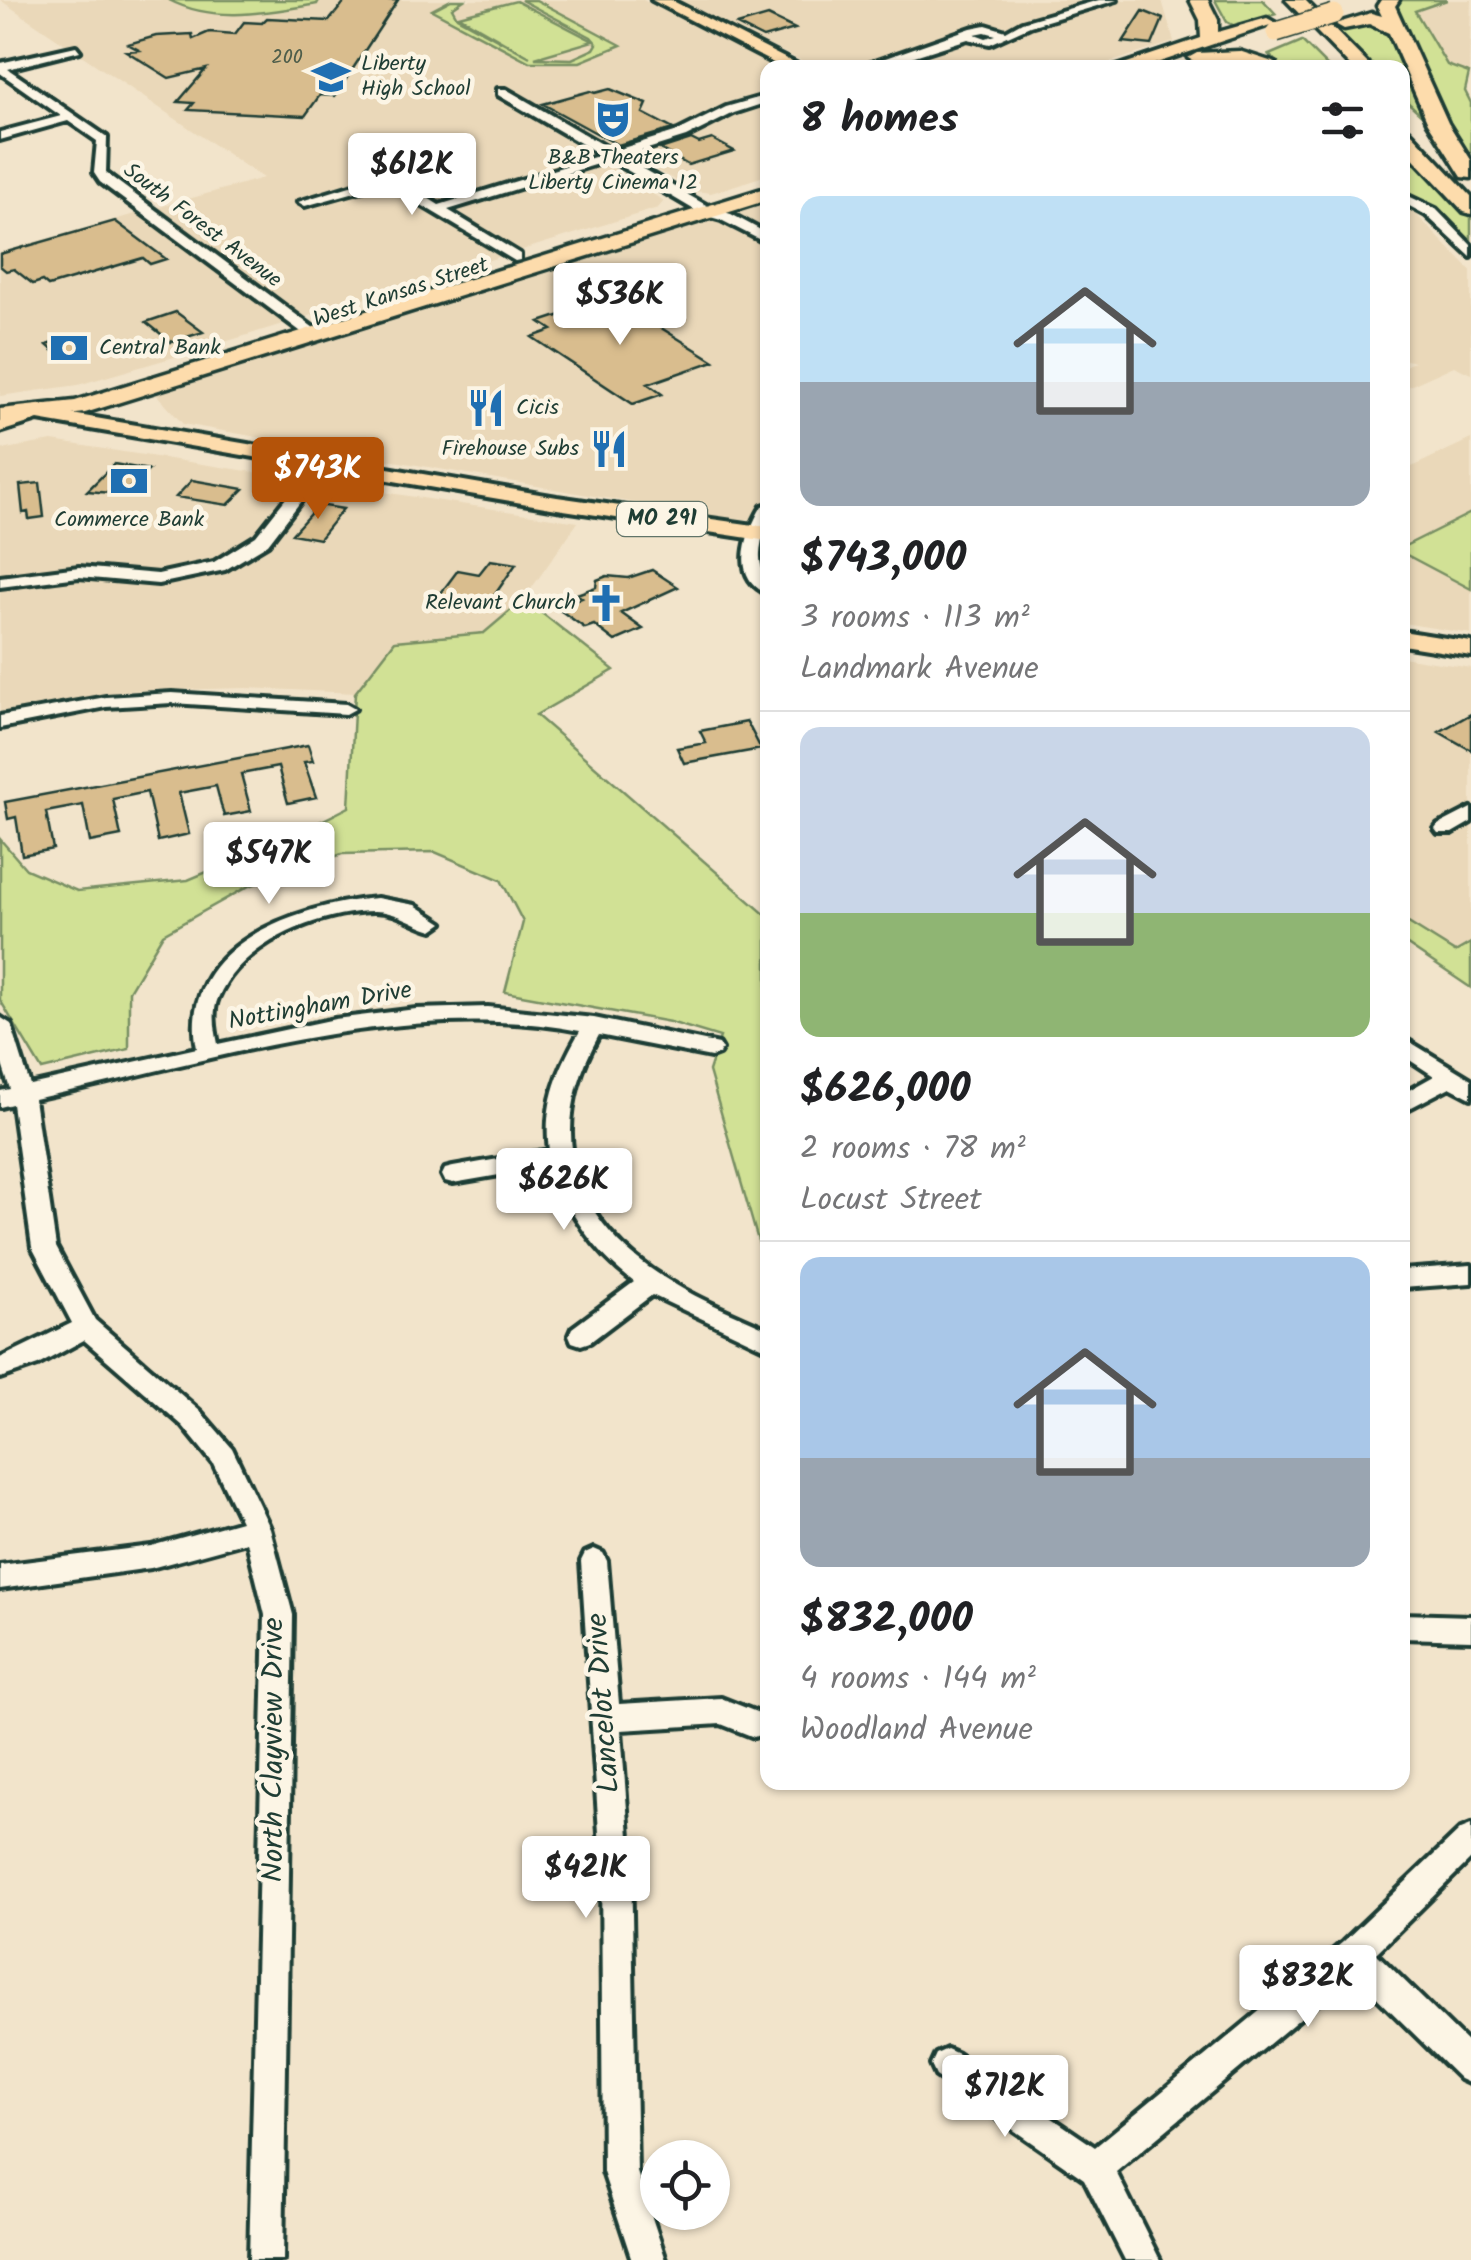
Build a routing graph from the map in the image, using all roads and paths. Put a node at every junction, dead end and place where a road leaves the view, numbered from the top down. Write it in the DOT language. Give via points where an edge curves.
graph roads {
  1 [pos="659,0"];
  2 [pos="1096,0"];
  3 [pos="1112,0"];
  4 [pos="1199,0"];
  5 [pos="1270,0"];
  6 [pos="1296,0"];
  7 [pos="1358,7"];
  8 [pos="993,28"];
  9 [pos="1395,29"];
  10 [pos="1275,33"];
  11 [pos="1006,35"];
  12 [pos="974,38"];
  13 [pos="1201,41"];
  14 [pos="76,49"];
  15 [pos="781,60"];
  16 [pos="893,60"];
  17 [pos="907,60"];
  18 [pos="1145,60"];
  19 [pos="1176,60"];
  20 [pos="1253,60"];
  21 [pos="1266,60"];
  22 [pos="1329,60"];
  23 [pos="1355,60"];
  24 [pos="1409,60"];
  25 [pos="1410,62"];
  26 [pos="0,68"];
  27 [pos="502,92"];
  28 [pos="760,101"];
  29 [pos="72,117"];
  30 [pos="1410,128"];
  31 [pos="1410,129"];
  32 [pos="0,136"];
  33 [pos="1410,148"];
  34 [pos="614,155"];
  35 [pos="1427,159"];
  36 [pos="1470,174"];
  37 [pos="104,179"];
  38 [pos="760,183"];
  39 [pos="88,184"];
  40 [pos="760,196"];
  41 [pos="1410,200"];
  42 [pos="137,202"];
  43 [pos="304,202"];
  44 [pos="119,207"];
  45 [pos="701,207"];
  46 [pos="1471,208"];
  47 [pos="438,209"];
  48 [pos="760,236"];
  49 [pos="760,247"];
  50 [pos="1471,253"];
  51 [pos="515,257"];
  52 [pos="307,329"];
  53 [pos="131,378"];
  54 [pos="114,396"];
  55 [pos="0,402"];
  56 [pos="37,414"];
  57 [pos="0,416"];
  58 [pos="98,425"];
  59 [pos="0,426"];
  60 [pos="177,438"];
  61 [pos="0,440"];
  62 [pos="322,464"];
  63 [pos="760,534"];
  64 [pos="760,539"];
  65 [pos="0,582"];
  66 [pos="760,582"];
  67 [pos="1410,639"];
  68 [pos="1471,649"];
  69 [pos="346,708"];
  70 [pos="0,722"];
  71 [pos="1471,814"];
  72 [pos="1446,829"];
  73 [pos="434,923"];
  74 [pos="0,1024"];
  75 [pos="594,1024"];
  76 [pos="711,1049"];
  77 [pos="1410,1050"];
  78 [pos="209,1053"];
  79 [pos="1450,1077"];
  80 [pos="1471,1090"];
  81 [pos="11,1096"];
  82 [pos="1410,1100"];
  83 [pos="560,1156"];
  84 [pos="453,1175"];
  85 [pos="1471,1274"];
  86 [pos="1410,1279"];
  87 [pos="651,1282"];
  88 [pos="86,1327"];
  89 [pos="581,1335"];
  90 [pos="760,1336"];
  91 [pos="0,1368"];
  92 [pos="257,1528"];
  93 [pos="594,1562"];
  94 [pos="0,1577"];
  95 [pos="1410,1626"];
  96 [pos="1461,1628"];
  97 [pos="1471,1650"];
  98 [pos="604,1718"];
  99 [pos="754,1724"];
  100 [pos="1471,1839"];
  101 [pos="1354,1952"];
  102 [pos="947,2065"];
  103 [pos="1471,2068"];
  104 [pos="1096,2167"];
  105 [pos="266,2260"];
  106 [pos="650,2260"];
  107 [pos="1143,2260"];
  1 -- 15 [label="main road"];
  2 -- 8 [label="street"];
  3 -- 11 [label="street"];
  4 -- 13 [label="highway"];
  5 -- 22 [label="highway"];
  6 -- 23 [label="highway"];
  7 -- 9 [label="highway"];
  7 -- 9 [label="highway" via="1386,6"];
  7 -- 10 [label="highway"];
  7 -- 10 [label="highway"];
  8 -- 11 [label="street"];
  8 -- 12 [label="street" via="975,29"];
  9 -- 24 [label="highway"];
  10 -- 13 [label="highway"];
  10 -- 21 [label="highway" via="1262,55"];
  11 -- 12 [label="street" via="998,41"];
  12 -- 16 [label="street"];
  12 -- 17 [label="street"];
  13 -- 18 [label="highway"];
  13 -- 19 [label="highway"];
  13 -- 20 [label="highway"];
  14 -- 26 [label="street"];
  25 -- 36 [label="highway"];
  26 -- 29 [label="street, South Forest Avenue"];
  27 -- 34 [label="street"];
  28 -- 34 [label="street"];
  29 -- 32 [label="street"];
  29 -- 37 [label="street, South Forest Avenue" via="104,143"];
  30 -- 36 [label="highway"];
  31 -- 35 [label="highway"];
  33 -- 35 [label="highway"];
  34 -- 45 [label="street"];
  34 -- 47 [label="street"];
  35 -- 46 [label="highway"];
  37 -- 39 [label="street"];
  37 -- 42 [label="street, South Forest Avenue"];
  38 -- 45 [label="highway, West Kansas Street"];
  40 -- 45 [label="highway, West Kansas Street"];
  41 -- 50 [label="street"];
  42 -- 44 [label="street"];
  42 -- 52 [label="street, South Forest Avenue"];
  43 -- 47 [label="street" via="386,183"];
  45 -- 48 [label="street"];
  45 -- 49 [label="street"];
  45 -- 51 [label="highway, West Kansas Street"];
  45 -- 52 [label="highway, West Kansas Street"];
  47 -- 51 [label="street"];
  51 -- 52 [label="highway, West Kansas Street"];
  52 -- 53 [label="highway, West Kansas Street"];
  52 -- 54 [label="highway, West Kansas Street"];
  53 -- 55 [label="highway"];
  53 -- 56 [label="highway, West Kansas Street"];
  54 -- 56 [label="highway, West Kansas Street"];
  54 -- 60 [label="main road" via="124,409"];
  55 -- 56 [label="highway, MO 291"];
  56 -- 57 [label="highway, MO 291"];
  56 -- 58 [label="main road, MO 291"];
  56 -- 59 [label="main road, West Kansas Street"];
  58 -- 60 [label="main road, MO 291"];
  58 -- 61 [label="main road"];
  60 -- 62 [label="main road, MO 291"];
  62 -- 63 [label="main road, MO 291"];
  62 -- 65 [label="street" via="262,540 219,566 158,579 80,572"];
  64 -- 66 [label="street" via="750,564"];
  67 -- 68 [label="main road"];
  69 -- 70 [label="street" via="172,698 106,702"];
  71 -- 72 [label="street"];
  73 -- 78 [label="street" via="415,909 362,905 318,914 259,940 222,971 206,1000"];
  74 -- 81 [label="street, North Clayview Drive"];
  75 -- 76 [label="street, Nottingham Drive"];
  75 -- 78 [label="street, Nottingham Drive" via="506,1015 416,1016"];
  75 -- 83 [label="street" via="565,1086"];
  77 -- 79 [label="street"];
  78 -- 81 [label="street, Nottingham Drive"];
  79 -- 80 [label="street"];
  79 -- 82 [label="street"];
  81 -- 88 [label="street, North Clayview Drive" via="44,1247"];
  83 -- 84 [label="street"];
  83 -- 87 [label="street" via="586,1218"];
  85 -- 86 [label="street"];
  87 -- 89 [label="street"];
  87 -- 90 [label="street"];
  88 -- 91 [label="street"];
  88 -- 92 [label="street, North Clayview Drive" via="197,1424 223,1456"];
  92 -- 94 [label="street" via="151,1558"];
  92 -- 105 [label="street, North Clayview Drive" via="278,1616"];
  93 -- 98 [label="street, Lancelot Drive"];
  95 -- 96 [label="street"];
  96 -- 97 [label="street"];
  98 -- 99 [label="street" via="721,1712"];
  98 -- 106 [label="street, Lancelot Drive" via="616,1863 620,2172"];
  100 -- 101 [label="street"];
  101 -- 103 [label="street"];
  101 -- 104 [label="street"];
  102 -- 104 [label="street"];
  104 -- 107 [label="street"];
}
